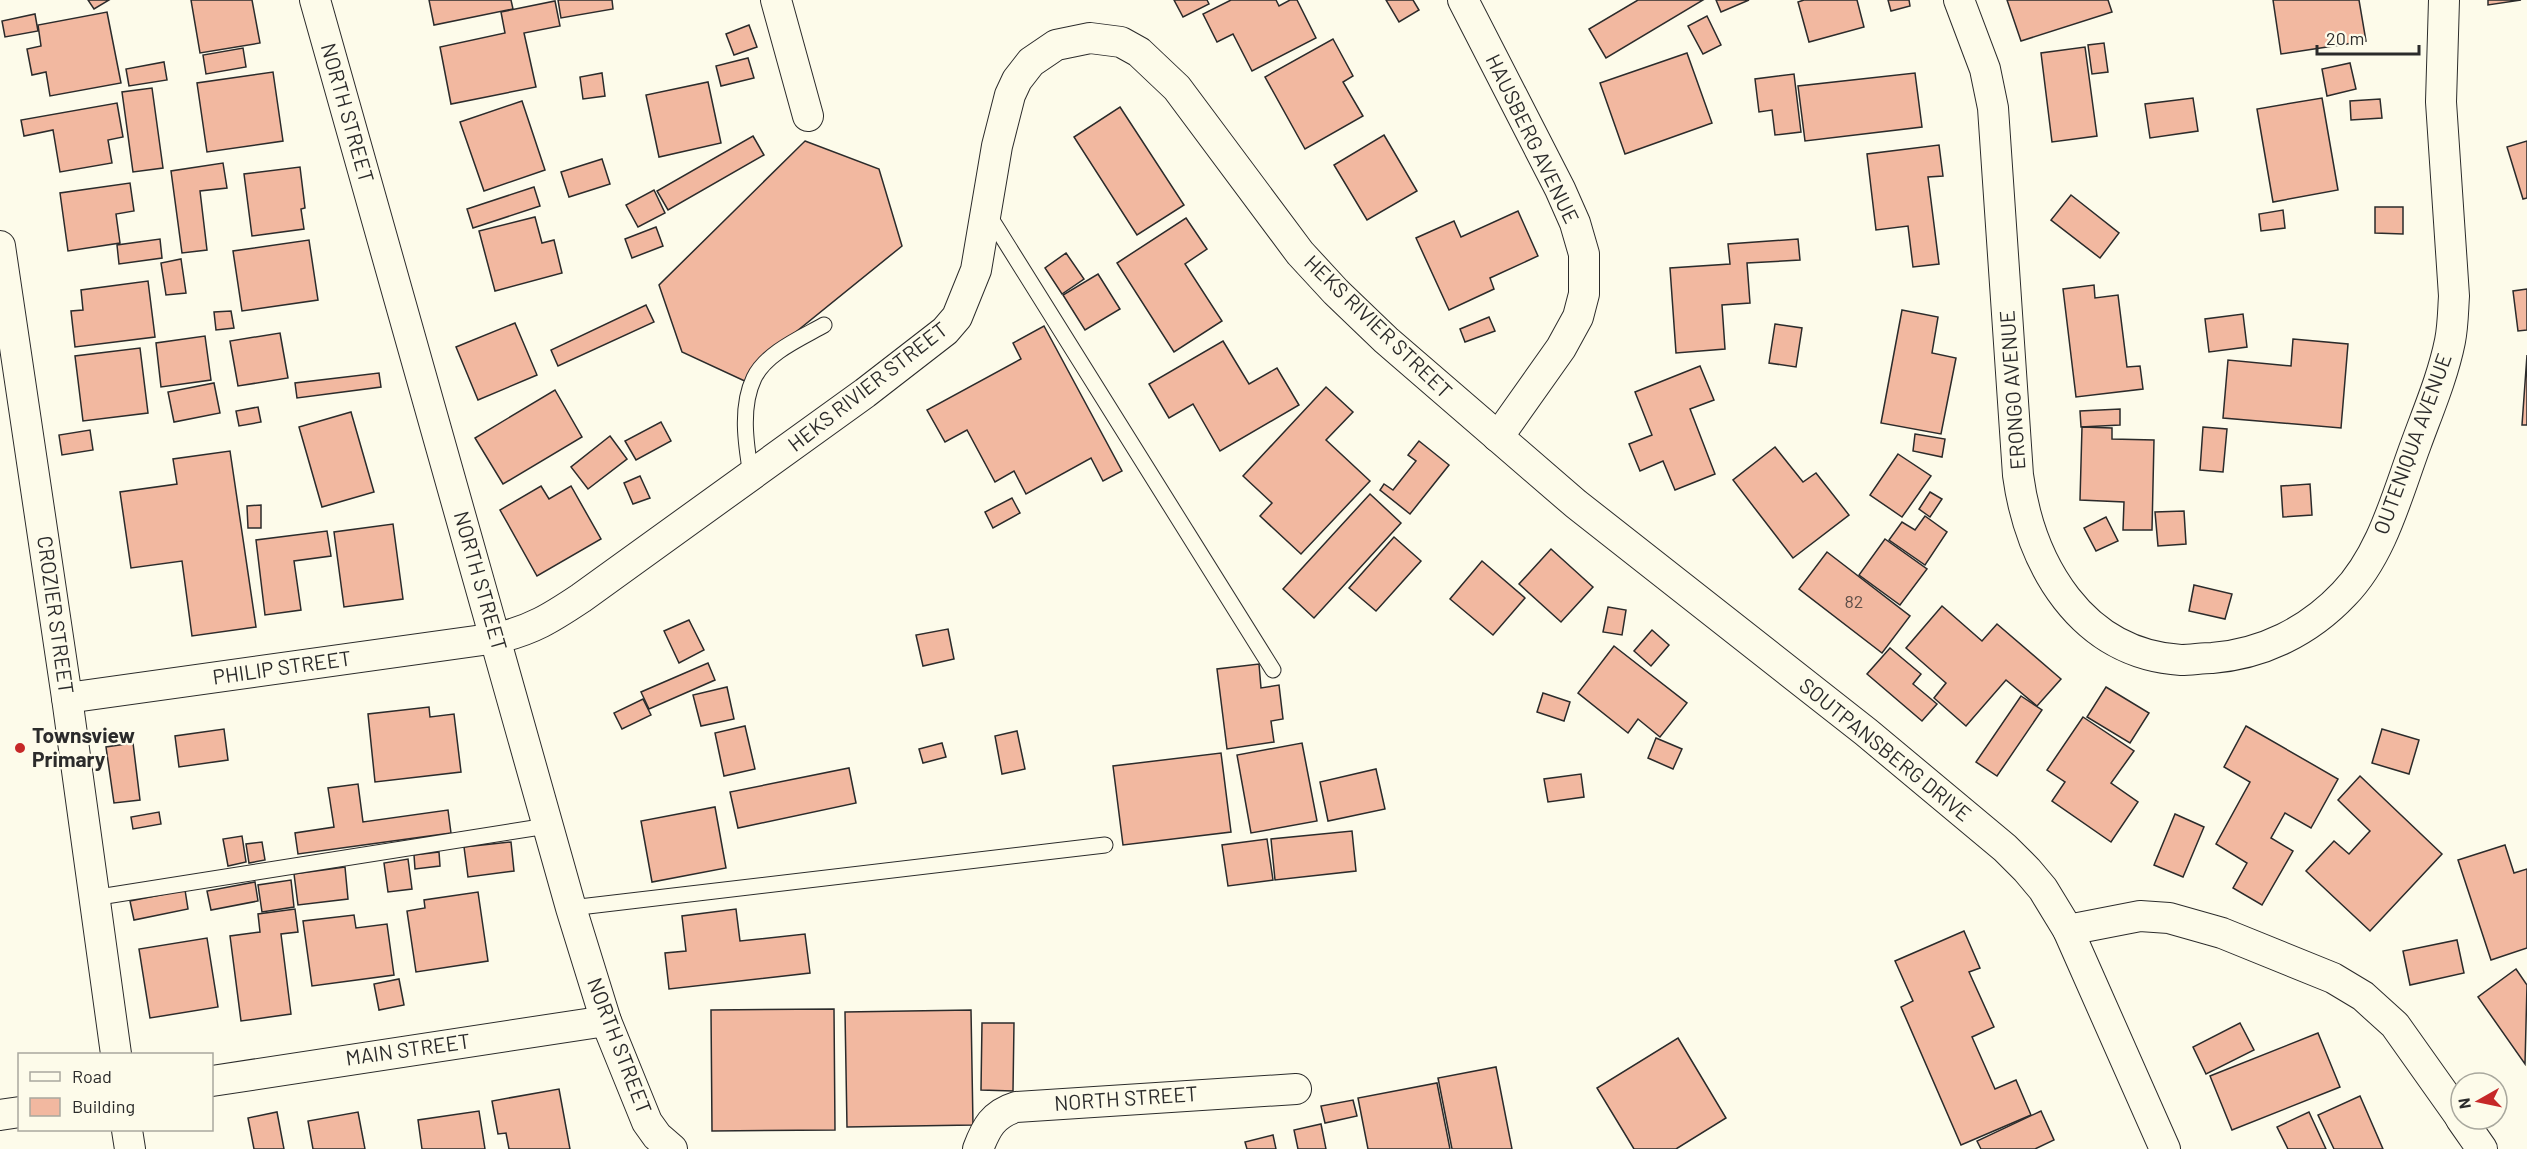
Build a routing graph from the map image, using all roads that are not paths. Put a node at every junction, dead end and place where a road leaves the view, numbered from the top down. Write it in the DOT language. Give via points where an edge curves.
graph roads {
  1 [pos="315,0"];
  2 [pos="776,0"];
  3 [pos="1462,0"];
  4 [pos="1959,0"];
  5 [pos="2444,0"];
  6 [pos="808,116"];
  7 [pos="987,211"];
  8 [pos="0,246"];
  9 [pos="824,325"];
  10 [pos="1498,437"];
  11 [pos="751,475"];
  12 [pos="497,638"];
  13 [pos="2223,657"];
  14 [pos="1273,670"];
  15 [pos="67,698"];
  16 [pos="547,826"];
  17 [pos="1105,845"];
  18 [pos="93,898"];
  19 [pos="571,908"];
  20 [pos="2068,930"];
  21 [pos="606,1022"];
  22 [pos="116,1053"];
  23 [pos="213,1081"];
  24 [pos="1296,1089"];
  25 [pos="2449,1102"];
  26 [pos="18,1112"];
  27 [pos="0,1115"];
  28 [pos="127,1131"];
  29 [pos="2469,1131"];
  30 [pos="130,1149"];
  31 [pos="672,1149"];
  32 [pos="978,1149"];
  33 [pos="2165,1149"];
  34 [pos="2482,1149"];
  1 -- 12 [label="street, NORTH STREET"];
  2 -- 6 [label="street"];
  3 -- 10 [label="street, HAUSBERG AVENUE" via="1560,189 1581,237 1584,254 1584,294 1578,317 1561,348"];
  4 -- 13 [label="street, ERONGO AVENUE" via="1985,69 1993,108 2018,476 2037,552 2067,600 2114,640 2164,658"];
  5 -- 13 [label="street, OUTENIQUA AVENUE" via="2441,102 2454,296 2450,341 2433,398 2391,512 2362,573 2324,613 2298,632 2264,647"];
  7 -- 10 [label="street, HEKS RIVIER STREET" via="1010,95 1031,62 1056,45 1090,38 1121,42 1139,52 1177,88 1272,218 1336,292"];
  7 -- 11 [label="street, HEKS RIVIER STREET" via="976,270 957,317 945,331"];
  7 -- 14 [label="lane"];
  8 -- 15 [label="street, CROZIER STREET"];
  9 -- 11 [label="lane" via="769,359 754,377 747,407 746,443"];
  10 -- 20 [label="street, SOUTPANSBERG DRIVE" via="2005,848 2043,889"];
  11 -- 12 [label="street, HEKS RIVIER STREET" via="553,617 532,629"];
  12 -- 15 [label="street, PHILIP STREET"];
  12 -- 16 [label="street, NORTH STREET"];
  15 -- 18 [label="street, CROZIER STREET"];
  16 -- 18 [label="lane"];
  16 -- 19 [label="street, NORTH STREET"];
  17 -- 19 [label="lane"];
  18 -- 22 [label="street, CROZIER STREET"];
  19 -- 21 [label="street, NORTH STREET"];
  20 -- 25 [label="street" via="2140,916 2169,918 2222,933 2333,978 2363,996 2394,1026"];
  20 -- 33 [label="street, SOUTPANSBERG DRIVE"];
  21 -- 23 [label="street, MAIN STREET"];
  21 -- 31 [label="street, NORTH STREET" via="647,1122"];
  24 -- 32 [label="street, NORTH STREET" via="1016,1107 995,1116"];
  26 -- 27 [label="street"];
  28 -- 30 [label="street"];
  29 -- 34 [label="street"];
}
